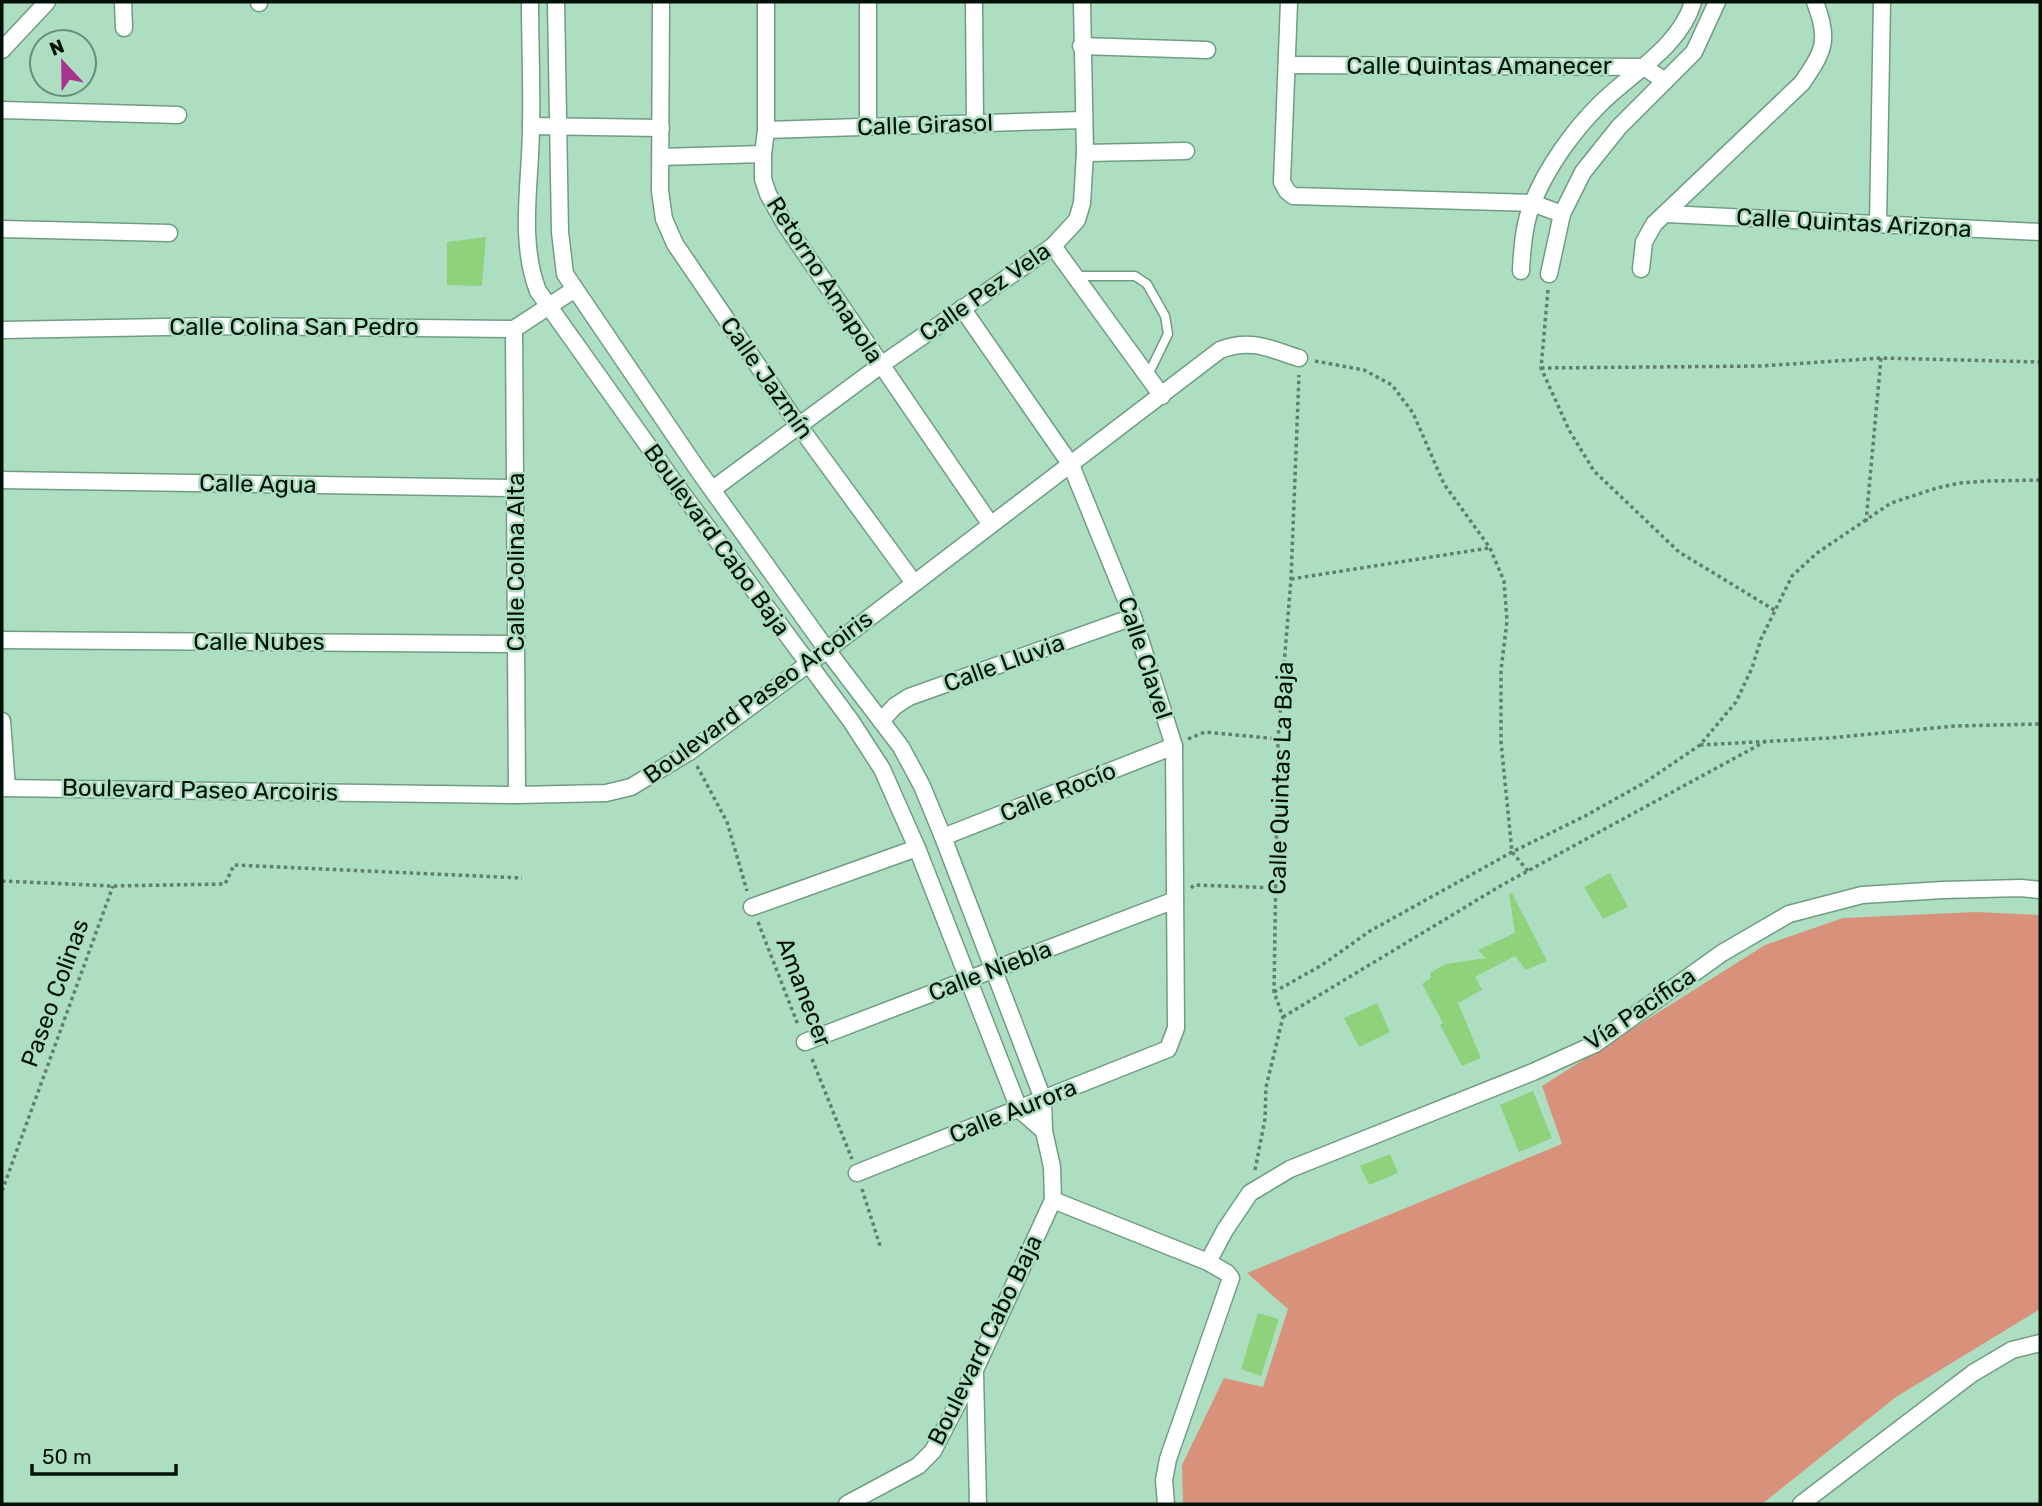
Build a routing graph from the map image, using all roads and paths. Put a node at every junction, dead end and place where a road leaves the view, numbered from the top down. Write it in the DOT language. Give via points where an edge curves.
graph roads {
  1 [pos="47,2"];
  2 [pos="124,2"];
  3 [pos="530,2"];
  4 [pos="556,2"];
  5 [pos="661,2"];
  6 [pos="766,2"];
  7 [pos="868,2"];
  8 [pos="974,2"];
  9 [pos="1082,2"];
  10 [pos="1289,2"];
  11 [pos="1693,2"];
  12 [pos="1717,2"];
  13 [pos="1815,2"];
  14 [pos="1882,2"];
  15 [pos="124,28"];
  16 [pos="1081,46"];
  17 [pos="2,50"];
  18 [pos="1207,50"];
  19 [pos="1288,65"];
  20 [pos="1644,66"];
  21 [pos="1665,81"];
  22 [pos="2,110"];
  23 [pos="178,115"];
  24 [pos="1083,120"];
  25 [pos="975,124"];
  26 [pos="531,126"];
  27 [pos="557,127"];
  28 [pos="868,127"];
  29 [pos="662,128"];
  30 [pos="766,130"];
  31 [pos="1186,151"];
  32 [pos="1085,153"];
  33 [pos="763,154"];
  34 [pos="661,157"];
  35 [pos="1532,203"];
  36 [pos="1562,214"];
  37 [pos="1667,214"];
  38 [pos="1878,224"];
  39 [pos="2,229"];
  40 [pos="2040,232"];
  41 [pos="169,233"];
  42 [pos="1053,246"];
  43 [pos="1641,269"];
  44 [pos="1521,271"];
  45 [pos="1549,274"];
  46 [pos="1075,276"];
  47 [pos="575,289"];
  48 [pos="550,308"];
  49 [pos="962,308"];
  50 [pos="514,329"];
  51 [pos="2,330"];
  52 [pos="1299,358"];
  53 [pos="1881,358"];
  54 [pos="2040,362"];
  55 [pos="881,365"];
  56 [pos="1541,368"];
  57 [pos="1148,376"];
  58 [pos="1162,396"];
  59 [pos="799,426"];
  60 [pos="1071,465"];
  61 [pos="698,471"];
  62 [pos="2,480"];
  63 [pos="2040,480"];
  64 [pos="676,485"];
  65 [pos="515,488"];
  66 [pos="713,489"];
  67 [pos="1866,522"];
  68 [pos="991,525"];
  69 [pos="1490,548"];
  70 [pos="1291,579"];
  71 [pos="914,583"];
  72 [pos="1776,611"];
  73 [pos="1133,617"];
  74 [pos="2,640"];
  75 [pos="516,644"];
  76 [pos="827,650"];
  77 [pos="807,663"];
  78 [pos="2,721"];
  79 [pos="881,721"];
  80 [pos="2040,724"];
  81 [pos="1278,739"];
  82 [pos="1766,741"];
  83 [pos="1700,745"];
  84 [pos="1174,746"];
  85 [pos="689,752"];
  86 [pos="4,788"];
  87 [pos="517,795"];
  88 [pos="943,837"];
  89 [pos="917,848"];
  90 [pos="1512,852"];
  91 [pos="1528,871"];
  92 [pos="522,878"];
  93 [pos="2,881"];
  94 [pos="113,886"];
  95 [pos="1277,888"];
  96 [pos="2040,890"];
  97 [pos="1175,900"];
  98 [pos="752,908"];
  99 [pos="993,970"];
  100 [pos="968,980"];
  101 [pos="1274,992"];
  102 [pos="1283,1017"];
  103 [pos="805,1042"];
  104 [pos="1168,1049"];
  105 [pos="1043,1099"];
  106 [pos="1019,1109"];
  107 [pos="1044,1131"];
  108 [pos="857,1173"];
  109 [pos="2,1191"];
  110 [pos="1250,1193"];
  111 [pos="1053,1200"];
  112 [pos="881,1249"];
  113 [pos="1208,1262"];
  114 [pos="2040,1343"];
  115 [pos="975,1370"];
  116 [pos="847,1504"];
  117 [pos="978,1504"];
  118 [pos="1166,1504"];
  119 [pos="1801,1504"];
  1 -- 17 [label="street"];
  2 -- 15 [label="street"];
  3 -- 26 [label="street, Boulevard Cabo Baja"];
  4 -- 27 [label="street, Boulevard Cabo Baja"];
  5 -- 29 [label="street, Calle Jazmín"];
  6 -- 30 [label="street, Retorno Amapola"];
  7 -- 28 [label="street"];
  8 -- 25 [label="street"];
  9 -- 16 [label="street, Calle Pez Vela"];
  10 -- 19 [label="street"];
  11 -- 20 [label="street" via="1672,40"];
  12 -- 21 [label="street" via="1694,52"];
  13 -- 37 [label="street" via="1824,24 1821,55 1802,83"];
  14 -- 38 [label="street"];
  16 -- 18 [label="street"];
  16 -- 24 [label="street, Calle Pez Vela"];
  19 -- 20 [label="street, Calle Quintas Amanecer"];
  19 -- 35 [label="street" via="1282,182 1293,196"];
  20 -- 21 [label="street, Calle Quintas Amanecer"];
  20 -- 35 [label="street" via="1600,104 1573,136"];
  21 -- 36 [label="street" via="1583,172"];
  22 -- 23 [label="street"];
  24 -- 25 [label="street, Calle Girasol"];
  24 -- 32 [label="street, Calle Pez Vela"];
  25 -- 28 [label="street, Calle Girasol"];
  26 -- 27 [label="street"];
  26 -- 48 [label="street, Boulevard Cabo Baja" via="527,250 538,291"];
  27 -- 29 [label="street"];
  27 -- 47 [label="street, Boulevard Cabo Baja" via="562,257 565,274"];
  28 -- 30 [label="street, Calle Girasol"];
  29 -- 34 [label="street, Calle Jazmín"];
  30 -- 33 [label="street, Retorno Amapola"];
  31 -- 32 [label="street"];
  32 -- 42 [label="street, Calle Pez Vela" via="1077,220"];
  33 -- 34 [label="street"];
  33 -- 55 [label="street, Retorno Amapola" via="768,194"];
  34 -- 59 [label="street, Calle Jazmín" via="664,219 675,244"];
  35 -- 36 [label="street"];
  35 -- 44 [label="street"];
  36 -- 45 [label="street"];
  37 -- 38 [label="street, Calle Quintas Arizona"];
  37 -- 43 [label="street" via="1654,224 1644,242"];
  38 -- 40 [label="street, Calle Quintas Arizona"];
  39 -- 41 [label="street"];
  42 -- 46 [label="street"];
  42 -- 49 [label="street, Calle Pez Vela"];
  45 -- 56 [label="path"];
  46 -- 57 [label="street"];
  46 -- 57 [label="lane" via="1135,276 1147,284 1165,316 1168,334"];
  47 -- 48 [label="street"];
  47 -- 61 [label="street, Boulevard Cabo Baja"];
  48 -- 50 [label="street"];
  48 -- 64 [label="street, Boulevard Cabo Baja"];
  49 -- 55 [label="street, Calle Pez Vela"];
  49 -- 60 [label="street, Calle Clavel"];
  50 -- 51 [label="street, Calle Colina San Pedro" via="219,326"];
  50 -- 65 [label="street, Calle Colina Alta"];
  52 -- 58 [label="street, Boulevard Paseo Arcoiris" via="1253,344 1235,344 1220,350"];
  52 -- 69 [label="path" via="1364,370 1392,385 1413,413 1444,484"];
  52 -- 70 [label="path, Calle Quintas La Baja"];
  53 -- 54 [label="path"];
  53 -- 56 [label="path" via="1761,366"];
  53 -- 67 [label="path"];
  55 -- 59 [label="street, Calle Pez Vela"];
  55 -- 68 [label="street, Retorno Amapola"];
  56 -- 72 [label="path" via="1594,471 1679,552"];
  57 -- 58 [label="street"];
  58 -- 60 [label="street, Boulevard Paseo Arcoiris"];
  59 -- 66 [label="street, Calle Pez Vela"];
  59 -- 71 [label="street, Calle Jazmín"];
  60 -- 68 [label="street, Boulevard Paseo Arcoiris"];
  60 -- 73 [label="street, Calle Clavel"];
  61 -- 64 [label="street"];
  61 -- 66 [label="street, Boulevard Cabo Baja"];
  62 -- 65 [label="street, Calle Agua"];
  63 -- 67 [label="path" via="1979,481 1937,488 1891,503"];
  64 -- 77 [label="street, Boulevard Cabo Baja"];
  65 -- 75 [label="street, Calle Colina Alta"];
  66 -- 76 [label="street, Boulevard Cabo Baja"];
  67 -- 72 [label="path" via="1817,553 1792,576"];
  68 -- 71 [label="street, Boulevard Paseo Arcoiris"];
  69 -- 70 [label="path"];
  69 -- 90 [label="path" via="1504,581 1507,621 1501,670 1501,742"];
  70 -- 81 [label="path, Calle Quintas La Baja"];
  71 -- 76 [label="street, Boulevard Paseo Arcoiris"];
  72 -- 83 [label="path" via="1736,702"];
  73 -- 79 [label="street, Calle Lluvia" via="909,697"];
  73 -- 84 [label="street, Calle Clavel"];
  74 -- 75 [label="street, Calle Nubes"];
  75 -- 87 [label="street, Calle Colina Alta"];
  76 -- 77 [label="street, Boulevard Paseo Arcoiris"];
  76 -- 79 [label="street, Boulevard Cabo Baja"];
  77 -- 85 [label="street, Boulevard Paseo Arcoiris"];
  77 -- 89 [label="street, Boulevard Cabo Baja" via="882,769"];
  78 -- 86 [label="street"];
  79 -- 88 [label="street, Boulevard Cabo Baja" via="911,764"];
  80 -- 82 [label="path"];
  81 -- 84 [label="path" via="1205,732"];
  81 -- 95 [label="path, Calle Quintas La Baja"];
  82 -- 83 [label="path"];
  82 -- 91 [label="path"];
  83 -- 90 [label="path" via="1644,783"];
  84 -- 88 [label="street, Calle Rocío"];
  84 -- 97 [label="street, Calle Clavel"];
  85 -- 87 [label="street, Boulevard Paseo Arcoiris" via="631,788"];
  85 -- 98 [label="path, Amanecer" via="727,822"];
  86 -- 87 [label="street, Boulevard Paseo Arcoiris"];
  88 -- 99 [label="street, Boulevard Cabo Baja"];
  89 -- 98 [label="street"];
  89 -- 100 [label="street, Boulevard Cabo Baja"];
  90 -- 91 [label="path"];
  90 -- 101 [label="path" via="1370,931"];
  91 -- 102 [label="path"];
  92 -- 94 [label="path" via="234,865 225,884"];
  93 -- 94 [label="path"];
  94 -- 109 [label="path, Paseo Colinas"];
  95 -- 97 [label="path" via="1194,886"];
  95 -- 101 [label="path, Calle Quintas La Baja"];
  96 -- 110 [label="street, Vía Pacífica" via="1862,895 1789,914 1722,953 1595,1044 1290,1169"];
  97 -- 99 [label="street, Calle Niebla"];
  97 -- 104 [label="street, Calle Clavel" via="1176,1028"];
  98 -- 103 [label="path, Amanecer"];
  99 -- 100 [label="street, Calle Niebla"];
  99 -- 105 [label="street, Boulevard Cabo Baja"];
  100 -- 103 [label="street, Calle Niebla"];
  100 -- 106 [label="street, Boulevard Cabo Baja"];
  101 -- 102 [label="path, Calle Quintas La Baja"];
  102 -- 110 [label="path" via="1266,1087 1262,1138"];
  103 -- 108 [label="path, Amanecer"];
  104 -- 105 [label="street, Calle Aurora"];
  105 -- 106 [label="street, Calle Aurora"];
  105 -- 107 [label="street, Boulevard Cabo Baja"];
  106 -- 107 [label="street, Boulevard Cabo Baja"];
  106 -- 108 [label="street, Calle Aurora"];
  107 -- 111 [label="street, Boulevard Cabo Baja"];
  108 -- 112 [label="path, Amanecer"];
  110 -- 113 [label="street, Vía Pacífica"];
  111 -- 113 [label="street"];
  111 -- 115 [label="street, Boulevard Cabo Baja"];
  113 -- 118 [label="street" via="1230,1275 1231,1282 1168,1459"];
  114 -- 119 [label="street" via="2012,1350 1973,1373"];
  115 -- 116 [label="street, Boulevard Cabo Baja" via="933,1451 918,1466"];
  115 -- 117 [label="street"];
}
